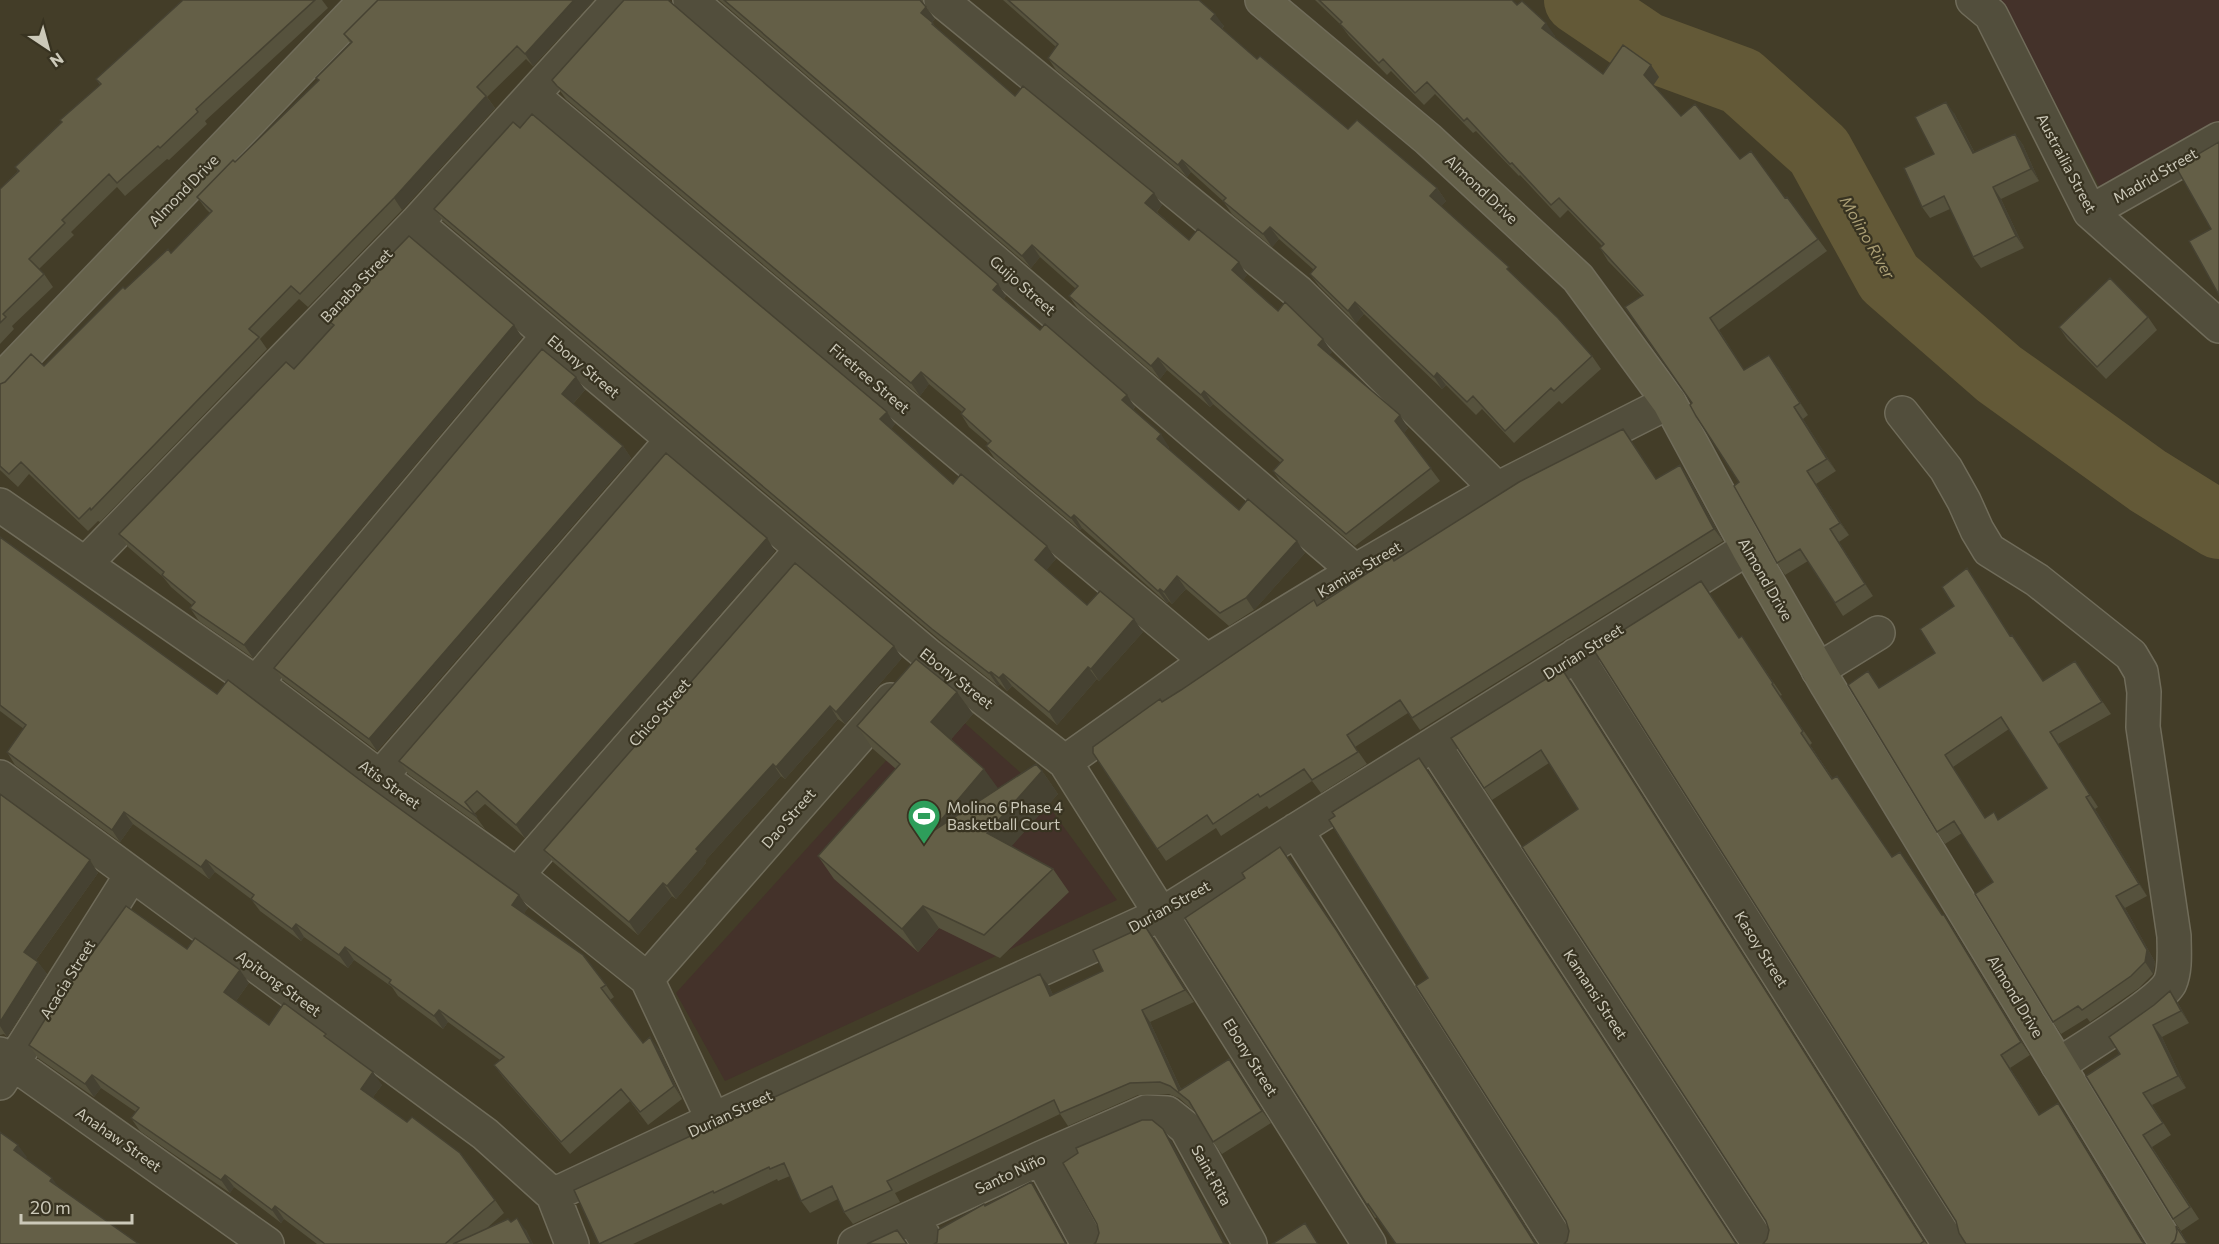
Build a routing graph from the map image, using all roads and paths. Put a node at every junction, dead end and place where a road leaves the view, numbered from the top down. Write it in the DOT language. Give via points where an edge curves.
graph roads {
  1 [pos="366,0"];
  2 [pos="619,0"];
  3 [pos="690,0"];
  4 [pos="941,0"];
  5 [pos="1262,0"];
  6 [pos="1973,0"];
  7 [pos="533,96"];
  8 [pos="2219,139"];
  9 [pos="2090,212"];
  10 [pos="416,223"];
  11 [pos="2219,326"];
  12 [pos="548,336"];
  13 [pos="0,381"];
  14 [pos="1669,402"];
  15 [pos="1902,413"];
  16 [pos="672,440"];
  17 [pos="1497,489"];
  18 [pos="0,505"];
  19 [pos="1748,548"];
  20 [pos="802,549"];
  21 [pos="86,563"];
  22 [pos="1355,571"];
  23 [pos="1878,633"];
  24 [pos="1576,655"];
  25 [pos="930,656"];
  26 [pos="1207,661"];
  27 [pos="1818,670"];
  28 [pos="256,683"];
  29 [pos="1434,745"];
  30 [pos="1065,762"];
  31 [pos="0,777"];
  32 [pos="380,777"];
  33 [pos="1296,830"];
  34 [pos="132,874"];
  35 [pos="517,875"];
  36 [pos="1162,914"];
  37 [pos="647,979"];
  38 [pos="2058,1065"];
  39 [pos="4,1067"];
  40 [pos="1167,1113"];
  41 [pos="713,1120"];
  42 [pos="1041,1158"];
  43 [pos="553,1196"];
  44 [pos="920,1231"];
  45 [pos="267,1244"];
  46 [pos="572,1244"];
  47 [pos="855,1244"];
  48 [pos="1088,1244"];
  49 [pos="1250,1244"];
  50 [pos="1369,1244"];
  51 [pos="1559,1244"];
  52 [pos="1759,1244"];
  53 [pos="1949,1244"];
  54 [pos="2167,1244"];
  1 -- 13 [label="street, Almond Drive"];
  2 -- 7 [label="street, Banaba Street"];
  3 -- 22 [label="street, Guijo Street"];
  4 -- 17 [label="street" via="1298,292"];
  5 -- 14 [label="street, Almond Drive" via="1428,139 1578,278"];
  6 -- 9 [label="street, Austrailia Street" via="1991,15"];
  7 -- 10 [label="street, Banaba Street"];
  7 -- 26 [label="street, Firetree Street"];
  8 -- 9 [label="street, Madrid Street"];
  9 -- 11 [label="street, Austrailia Street"];
  10 -- 12 [label="street, Ebony Street"];
  10 -- 21 [label="street, Banaba Street"];
  12 -- 16 [label="street, Ebony Street"];
  12 -- 28 [label="street"];
  14 -- 17 [label="street, Kamias Street"];
  14 -- 19 [label="street, Almond Drive"];
  15 -- 38 [label="street" via="1946,469 1989,550 2037,580 2131,656 2141,672 2143,727 2174,936 2174,969 2169,984 2146,1006"];
  16 -- 20 [label="street, Ebony Street"];
  16 -- 32 [label="street"];
  17 -- 22 [label="street, Kamias Street"];
  18 -- 21 [label="street, Atis Street"];
  19 -- 24 [label="street, Durian Street"];
  19 -- 27 [label="street, Almond Drive"];
  20 -- 25 [label="street, Ebony Street"];
  20 -- 35 [label="street, Chico Street"];
  21 -- 28 [label="street, Atis Street"];
  22 -- 26 [label="street, Kamias Street"];
  23 -- 27 [label="street"];
  24 -- 29 [label="street, Durian Street"];
  24 -- 53 [label="street, Kasoy Street"];
  25 -- 30 [label="street, Ebony Street"];
  25 -- 37 [label="street, Dao Street"];
  26 -- 30 [label="street, Kamias Street"];
  27 -- 38 [label="street, Almond Drive"];
  28 -- 32 [label="street, Atis Street"];
  29 -- 33 [label="street, Durian Street"];
  29 -- 52 [label="street, Kamansi Street"];
  30 -- 36 [label="street, Ebony Street"];
  31 -- 34 [label="street, Apitong Street"];
  32 -- 35 [label="street, Atis Street"];
  33 -- 36 [label="street, Durian Street"];
  33 -- 51 [label="street"];
  34 -- 39 [label="street, Acacia Street"];
  34 -- 43 [label="street, Apitong Street" via="485,1134"];
  35 -- 37 [label="street, Atis Street"];
  36 -- 41 [label="street, Durian Street"];
  36 -- 50 [label="street, Ebony Street"];
  37 -- 41 [label="street, Atis Street"];
  38 -- 54 [label="street, Almond Drive"];
  39 -- 45 [label="street, Anahaw Street"];
  40 -- 42 [label="street, Santo Niño" via="1146,1112"];
  40 -- 49 [label="street, Saint Rita" via="1186,1128"];
  41 -- 43 [label="street, Durian Street"];
  42 -- 44 [label="street, Santo Niño"];
  42 -- 48 [label="street"];
  43 -- 46 [label="street"];
  44 -- 47 [label="street, Santo Niño"];
}
